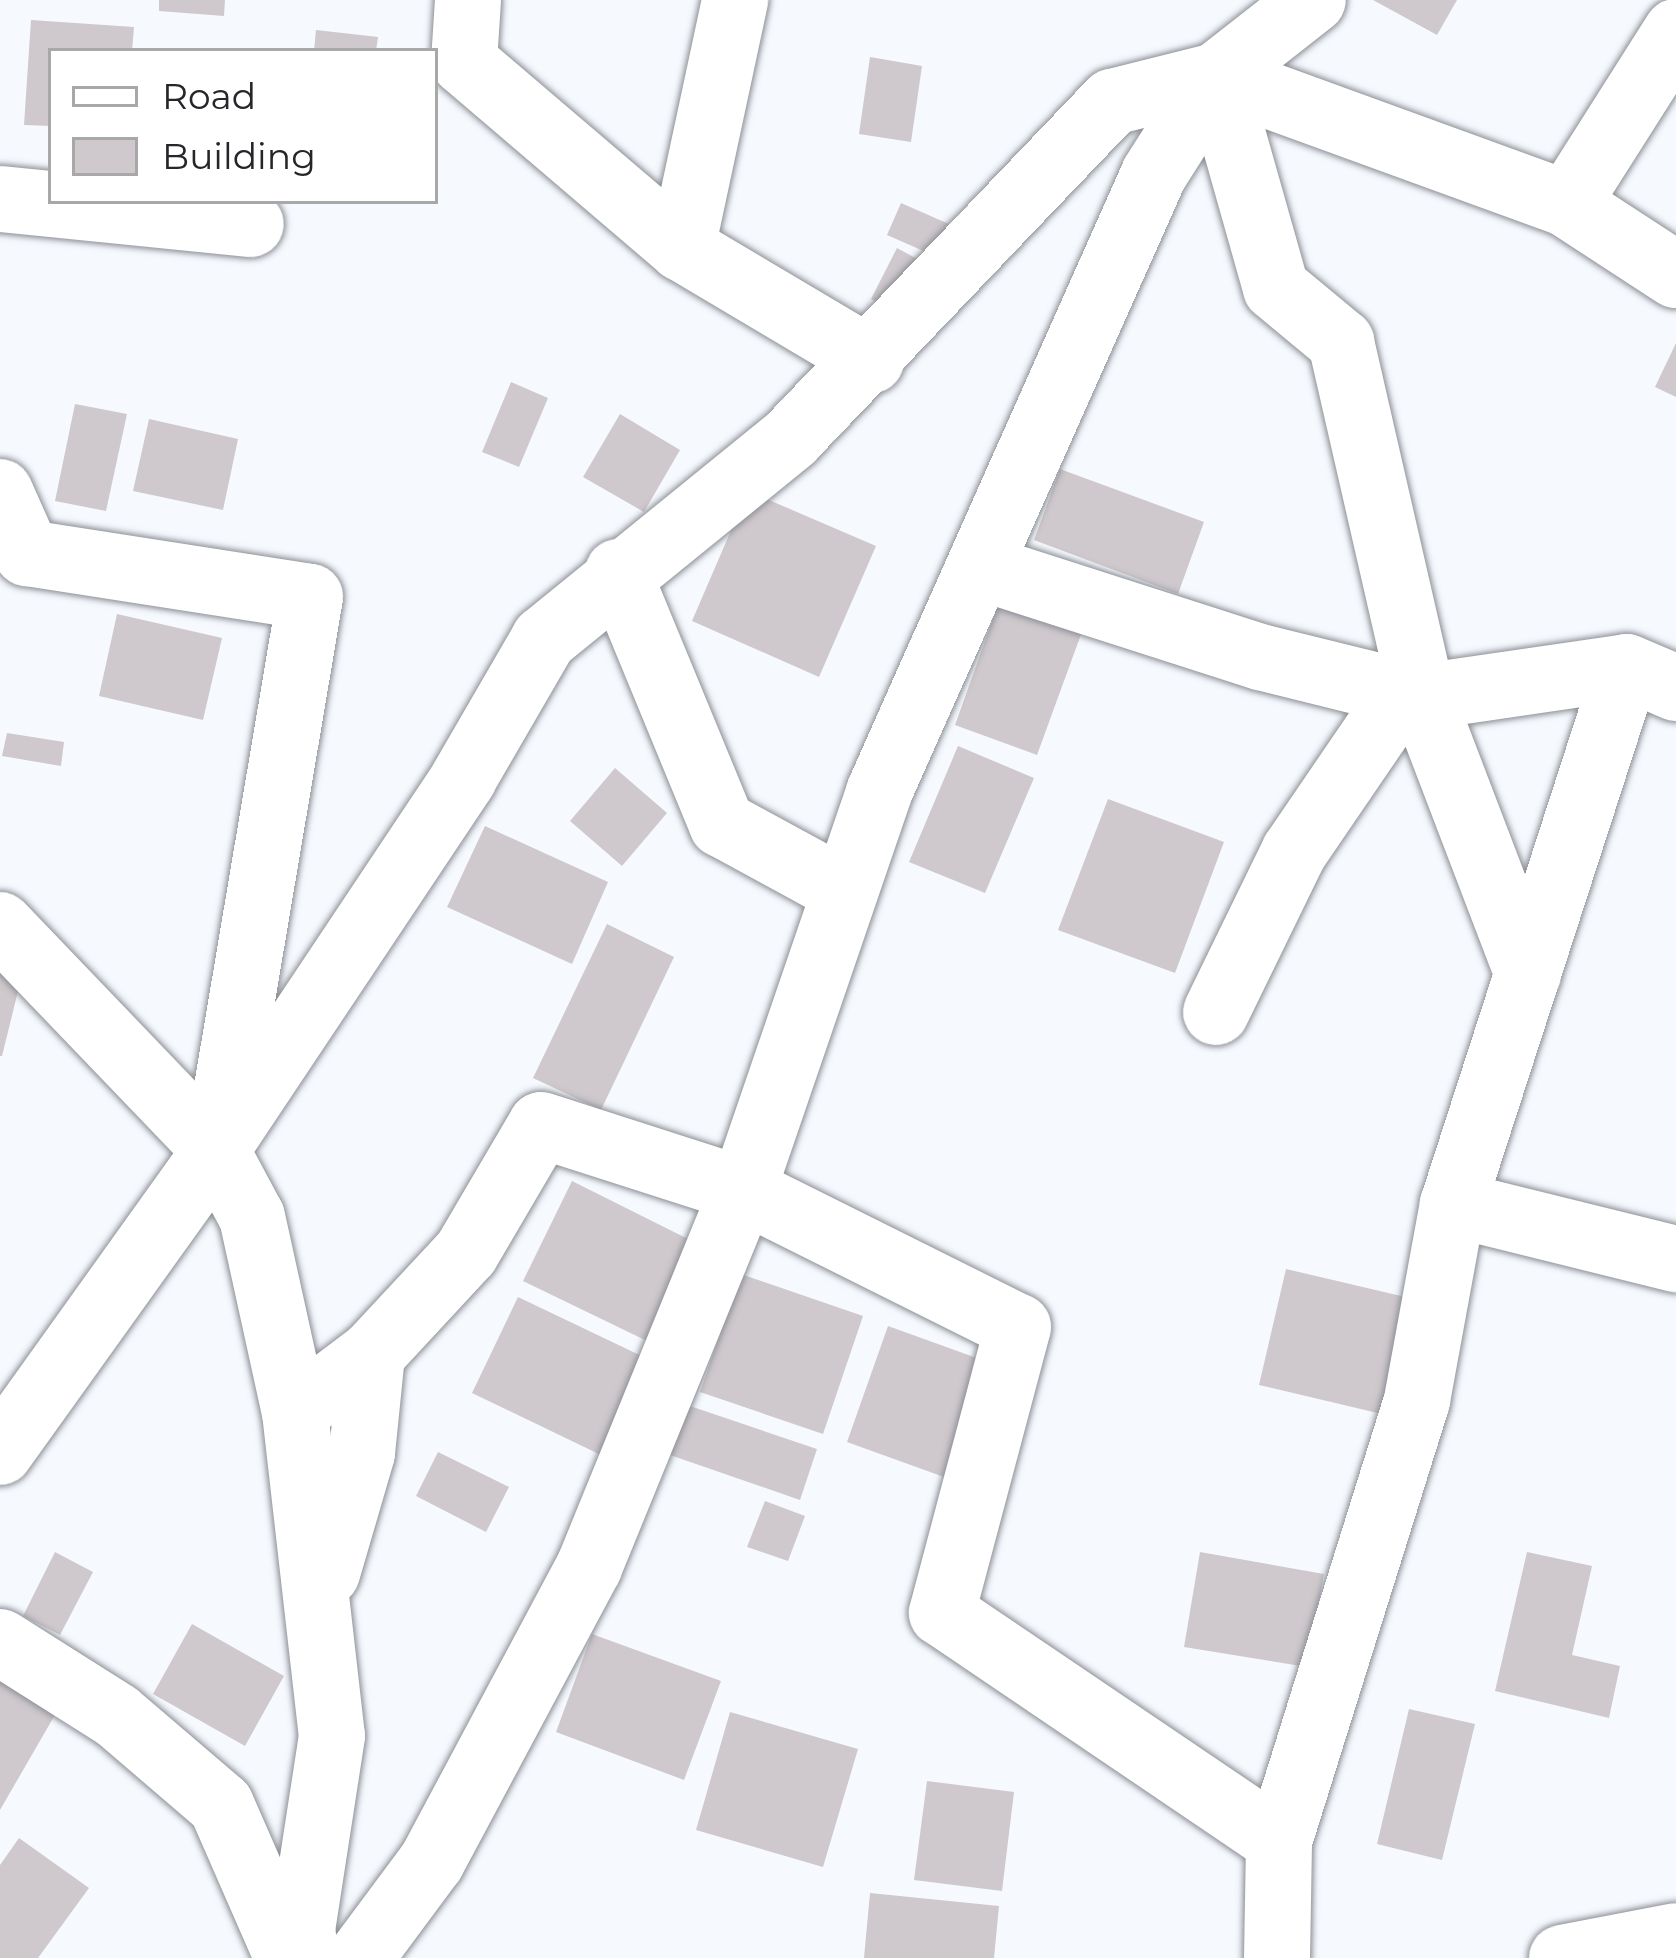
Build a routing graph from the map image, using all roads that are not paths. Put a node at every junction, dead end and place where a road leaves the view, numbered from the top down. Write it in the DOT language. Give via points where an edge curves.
graph roads {
  1 [pos="468,0"];
  2 [pos="735,0"];
  3 [pos="1313,0"];
  4 [pos="1676,32"];
  5 [pos="1216,76"];
  6 [pos="0,200"];
  7 [pos="48,203"];
  8 [pos="75,204"];
  9 [pos="1567,204"];
  10 [pos="132,207"];
  11 [pos="251,224"];
  12 [pos="682,248"];
  13 [pos="1676,275"];
  14 [pos="871,360"];
  15 [pos="0,492"];
  16 [pos="983,568"];
  17 [pos="618,572"];
  18 [pos="1652,678"];
  19 [pos="1413,695"];
  20 [pos="845,891"];
  21 [pos="0,926"];
  22 [pos="1528,974"];
  23 [pos="1216,1012"];
  24 [pos="216,1150"];
  25 [pos="743,1190"];
  26 [pos="1454,1204"];
  27 [pos="1676,1259"];
  28 [pos="372,1354"];
  29 [pos="295,1412"];
  30 [pos="0,1452"];
  31 [pos="320,1599"];
  32 [pos="0,1642"];
  33 [pos="1279,1841"];
  34 [pos="288,1958"];
  35 [pos="306,1958"];
  36 [pos="361,1958"];
  37 [pos="1277,1958"];
  1 -- 12 [label="street" via="464,62"];
  2 -- 12 [label="street"];
  3 -- 5 [label="street"];
  4 -- 9 [label="street"];
  5 -- 9 [label="street"];
  5 -- 14 [label="street" via="1112,102"];
  5 -- 16 [label="street" via="1154,174"];
  5 -- 19 [label="street" via="1276,287 1341,342"];
  6 -- 7 [label="street"];
  8 -- 10 [label="street"];
  9 -- 13 [label="street"];
  10 -- 11 [label="street"];
  12 -- 14 [label="street"];
  14 -- 17 [label="street" via="791,438"];
  15 -- 24 [label="street" via="27,553 310,597"];
  16 -- 19 [label="street" via="1260,658"];
  16 -- 20 [label="street" via="880,792"];
  17 -- 20 [label="street" via="722,824"];
  17 -- 24 [label="street" via="544,639 463,779"];
  18 -- 19 [label="street"];
  18 -- 22 [label="street"];
  19 -- 22 [label="street"];
  19 -- 23 [label="street" via="1294,852"];
  20 -- 25 [label="street"];
  21 -- 24 [label="street"];
  22 -- 26 [label="street"];
  24 -- 29 [label="street" via="252,1217"];
  24 -- 30 [label="street"];
  25 -- 28 [label="street" via="541,1125 466,1253"];
  25 -- 33 [label="street" via="1018,1328 942,1613"];
  25 -- 36 [label="street" via="590,1567 432,1861"];
  26 -- 27 [label="street"];
  26 -- 33 [label="street" via="1417,1400"];
  28 -- 29 [label="street"];
  28 -- 31 [label="street" via="362,1454"];
  29 -- 31 [label="street"];
  31 -- 35 [label="street" via="332,1736 302,1929"];
  32 -- 34 [label="street" via="117,1716 221,1805"];
  33 -- 37 [label="street"];
}
